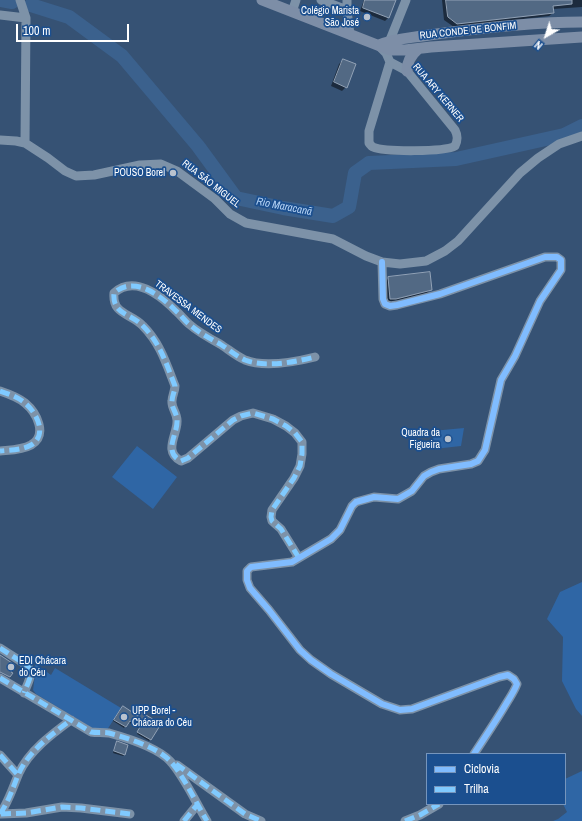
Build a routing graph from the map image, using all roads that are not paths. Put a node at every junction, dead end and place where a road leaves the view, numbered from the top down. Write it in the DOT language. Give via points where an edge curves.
graph roads {
  1 [pos="262,0"];
  2 [pos="296,0"];
  3 [pos="321,0"];
  4 [pos="347,0"];
  5 [pos="406,0"];
  6 [pos="21,4"];
  7 [pos="347,10"];
  8 [pos="292,12"];
  9 [pos="0,15"];
  10 [pos="26,18"];
  11 [pos="578,22"];
  12 [pos="350,35"];
  13 [pos="582,37"];
  14 [pos="552,39"];
  15 [pos="390,40"];
  16 [pos="379,45"];
  17 [pos="418,49"];
  18 [pos="390,62"];
  19 [pos="407,71"];
  20 [pos="582,136"];
  21 [pos="0,140"];
  22 [pos="25,143"];
  23 [pos="382,262"];
  24 [pos="314,357"];
  25 [pos="0,391"];
  26 [pos="0,451"];
  27 [pos="299,558"];
  28 [pos="0,648"];
  29 [pos="0,678"];
  30 [pos="24,693"];
  31 [pos="70,720"];
  32 [pos="475,753"];
  33 [pos="0,756"];
  34 [pos="169,760"];
  35 [pos="18,774"];
  36 [pos="197,805"];
  37 [pos="437,805"];
  38 [pos="0,814"];
  39 [pos="130,814"];
  40 [pos="184,821"];
  41 [pos="207,821"];
  42 [pos="260,821"];
  43 [pos="405,821"];
  1 -- 8 [label="main road, RUA CONDE DE BONFIM"];
  2 -- 8 [label="street"];
  3 -- 7 [label="street"];
  4 -- 7 [label="street"];
  5 -- 15 [label="street"];
  6 -- 10 [label="street"];
  7 -- 12 [label="street"];
  8 -- 12 [label="main road, RUA CONDE DE BONFIM"];
  9 -- 10 [label="street"];
  10 -- 22 [label="street"];
  11 -- 14 [label="main road" via="572,33"];
  11 -- 15 [label="main road, RUA CONDE DE BONFIM" via="505,26"];
  12 -- 16 [label="main road, RUA CONDE DE BONFIM"];
  13 -- 14 [label="main road, RUA CONDE DE BONFIM"];
  14 -- 17 [label="main road, RUA CONDE DE BONFIM"];
  15 -- 16 [label="main road, RUA CONDE DE BONFIM"];
  16 -- 17 [label="main road, RUA CONDE DE BONFIM" via="390,50"];
  16 -- 18 [label="street"];
  17 -- 19 [label="main road" via="407,63"];
  18 -- 19 [label="street, RUA ARY KERNER"];
  18 -- 19 [label="street, RUA ARY KERNER" via="369,131 369,143 378,148 413,151 445,150 455,146 458,136 455,130"];
  20 -- 23 [label="street, RUA SÃO MIGUEL" via="558,144 520,173 458,242 445,251 426,261 400,264"];
  21 -- 22 [label="street, RUA SÃO MIGUEL"];
  22 -- 23 [label="street, RUA SÃO MIGUEL" via="76,176 161,164 177,170 230,214 246,223 333,239"];
  23 -- 27 [label="street" via="382,299 390,306 440,294 545,257 557,257 562,264 561,270 540,301 501,380 485,450 478,461 431,472 424,476 412,491 398,498 374,497 356,502 340,530 331,539"];
  24 -- 27 [label="street, TRAVESSA MENDES" via="276,363 246,360 197,330 165,302 140,286 127,286 114,293 113,302 120,311 141,324 151,334 162,353 175,386 172,400 178,422 172,440 172,451 176,458 181,461 188,458 233,420 254,413 286,426 302,442 300,466 272,510 271,517"];
  25 -- 26 [label="street" via="16,397 28,406 35,415 40,429 31,445"];
  27 -- 32 [label="street" via="292,562 252,567 247,571 250,588 311,660 382,704 400,710 412,708 499,677 508,675 514,679 517,684 514,692"];
  28 -- 30 [label="street" via="28,666 30,677"];
  29 -- 30 [label="street"];
  30 -- 31 [label="street"];
  31 -- 34 [label="street" via="91,732 107,732 135,741"];
  31 -- 35 [label="street" via="38,748"];
  33 -- 35 [label="street"];
  34 -- 36 [label="street" via="181,775"];
  34 -- 42 [label="street" via="245,814"];
  35 -- 38 [label="street" via="9,799"];
  36 -- 40 [label="street"];
  36 -- 41 [label="street"];
  37 -- 43 [label="street"];
  38 -- 39 [label="street" via="62,807"];
}
